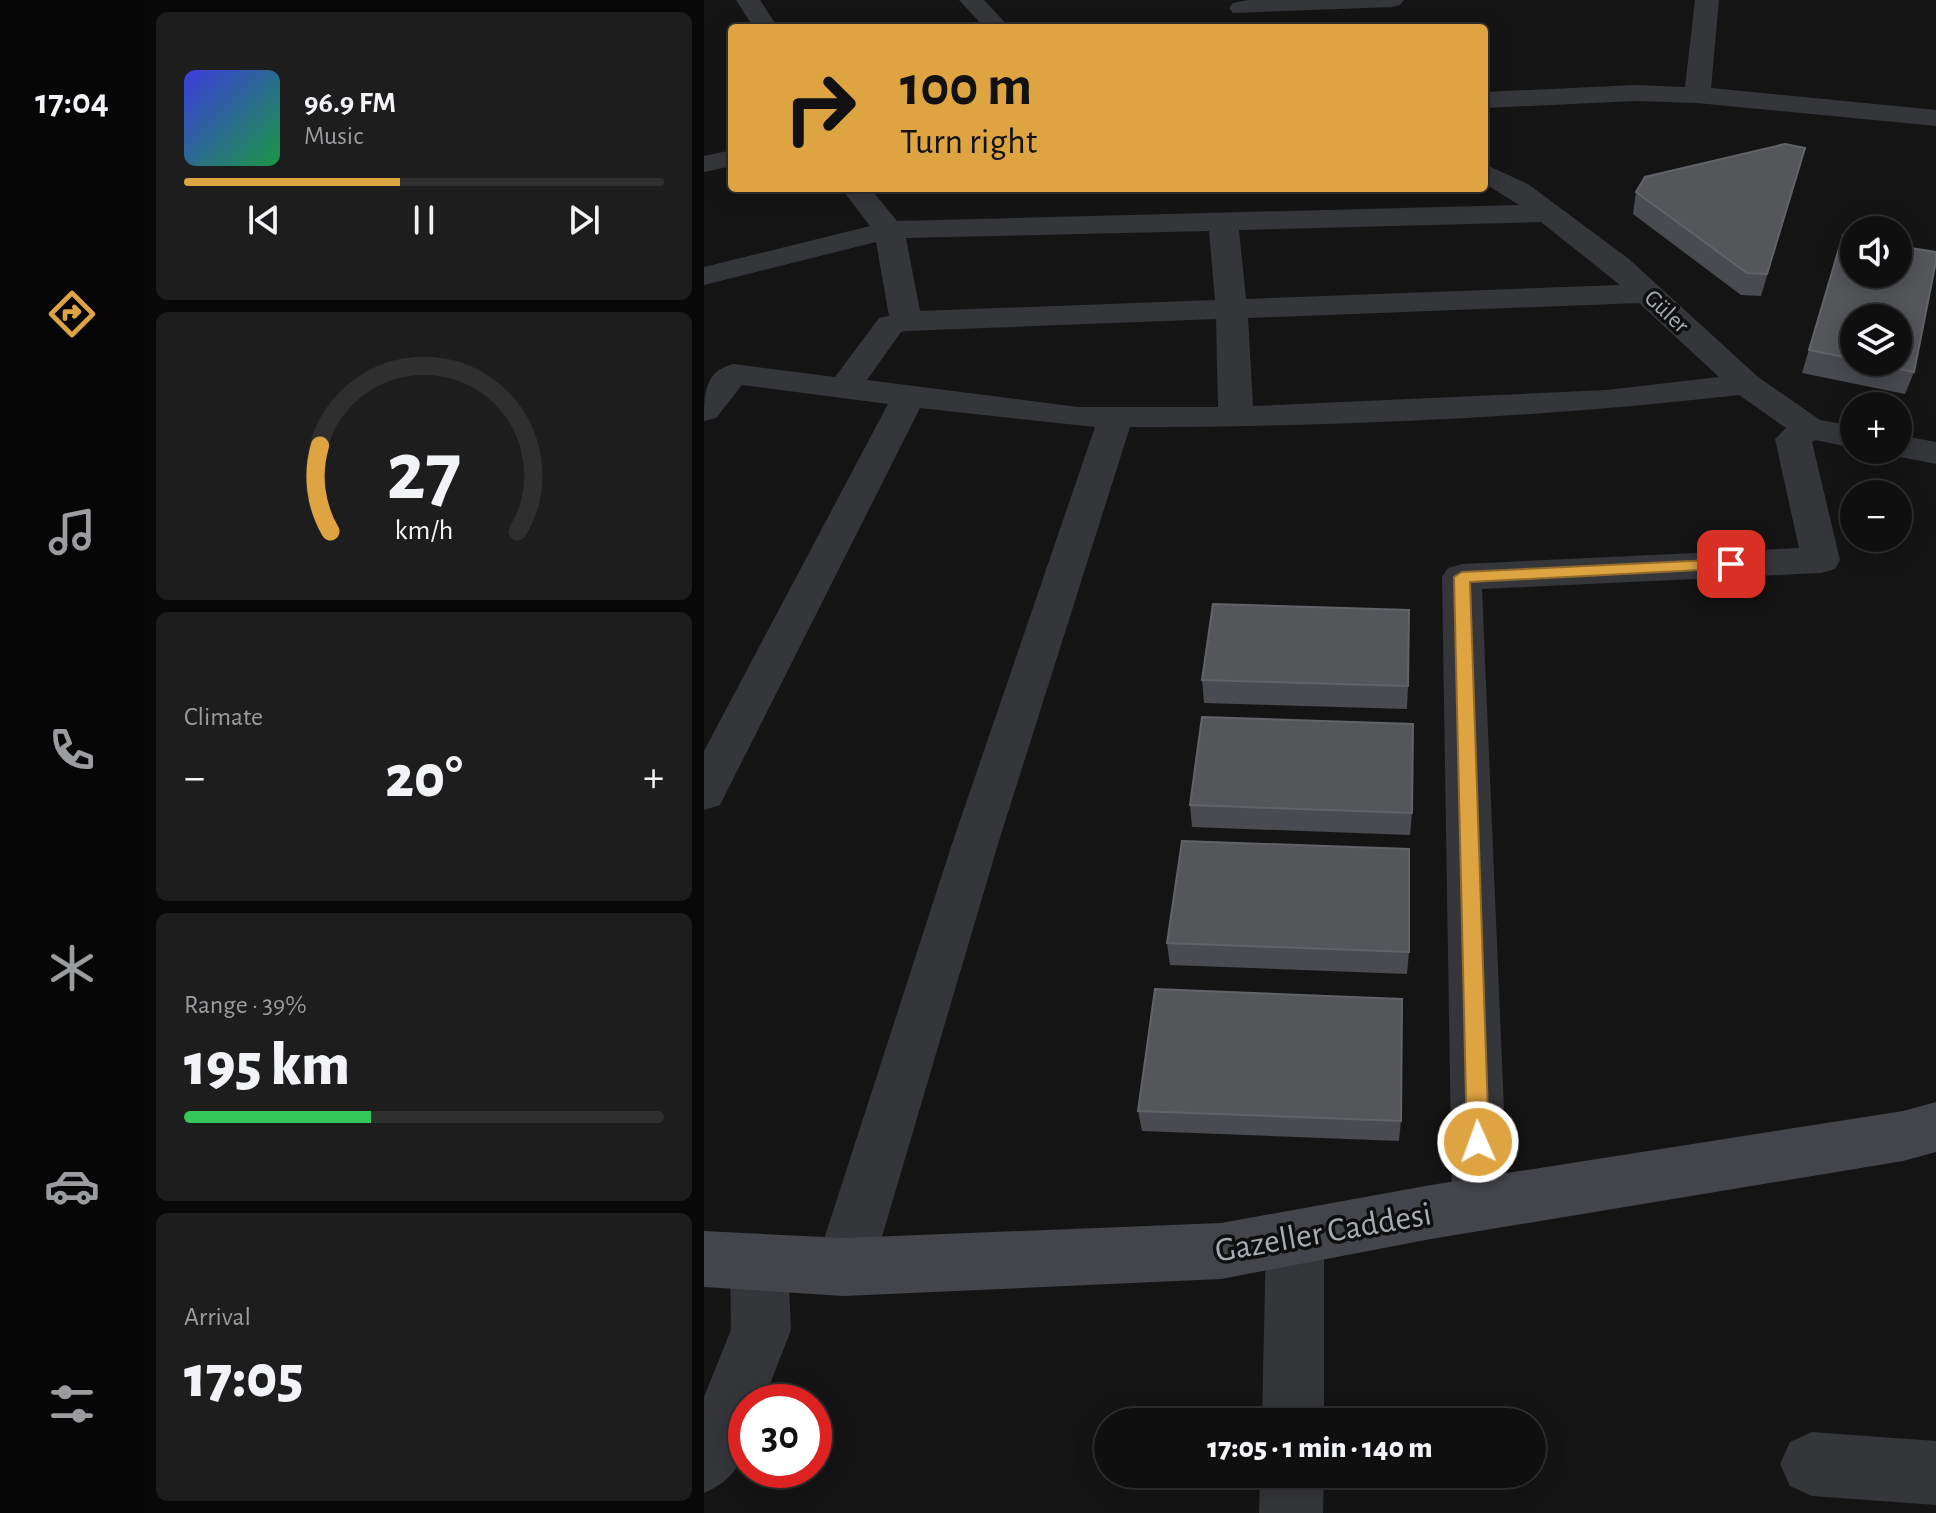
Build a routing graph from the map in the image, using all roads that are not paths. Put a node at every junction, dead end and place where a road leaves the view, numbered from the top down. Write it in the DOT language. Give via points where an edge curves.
graph roads {
  1 [pos="748,0"];
  2 [pos="971,0"];
  3 [pos="1392,0"];
  4 [pos="1707,0"];
  5 [pos="1236,4"];
  6 [pos="763,24"];
  7 [pos="994,24"];
  8 [pos="1261,24"];
  9 [pos="1697,95"];
  10 [pos="1488,100"];
  11 [pos="1936,118"];
  12 [pos="1488,174"];
  13 [pos="858,192"];
  14 [pos="1546,213"];
  15 [pos="1223,222"];
  16 [pos="889,230"];
  17 [pos="704,276"];
  18 [pos="1647,293"];
  19 [pos="1232,308"];
  20 [pos="906,321"];
  21 [pos="1746,384"];
  22 [pos="844,388"];
  23 [pos="909,396"];
  24 [pos="704,411"];
  25 [pos="1116,417"];
  26 [pos="1236,417"];
  27 [pos="1832,432"];
  28 [pos="1912,449"];
  29 [pos="1936,453"];
  30 [pos="704,793"];
  31 [pos="1936,1127"];
  32 [pos="1480,1204"];
  33 [pos="1295,1239"];
  34 [pos="732,1262"];
  35 [pos="844,1267"];
  36 [pos="1293,1408"];
  37 [pos="704,1461"];
  38 [pos="1812,1464"];
  39 [pos="1936,1473"];
  40 [pos="1292,1488"];
  41 [pos="1291,1513"];
  1 -- 6 [label="street"];
  2 -- 7 [label="street"];
  3 -- 5 [label="street"];
  4 -- 9 [label="street"];
  5 -- 8 [label="street"];
  9 -- 10 [label="street"];
  9 -- 11 [label="street"];
  12 -- 14 [label="street, Güler"];
  13 -- 16 [label="street"];
  14 -- 15 [label="street"];
  14 -- 18 [label="street, Güler"];
  15 -- 16 [label="street"];
  15 -- 19 [label="street"];
  16 -- 17 [label="street"];
  16 -- 20 [label="street"];
  18 -- 19 [label="street"];
  18 -- 21 [label="street, Güler"];
  19 -- 20 [label="street"];
  19 -- 26 [label="street"];
  20 -- 22 [label="street" via="890,325"];
  21 -- 26 [label="street" via="1607,400"];
  21 -- 27 [label="street, Güler"];
  22 -- 23 [label="street"];
  22 -- 24 [label="street" via="733,374"];
  23 -- 25 [label="street"];
  23 -- 30 [label="street"];
  25 -- 26 [label="street"];
  25 -- 35 [label="street" via="975,844"];
  27 -- 32 [label="street" via="1793,439 1821,560 1462,577"];
  28 -- 29 [label="street"];
  31 -- 32 [label="street, Gazeller Caddesi"];
  32 -- 33 [label="street, Gazeller Caddesi"];
  33 -- 35 [label="street, Gazeller Caddesi" via="1221,1251"];
  33 -- 36 [label="street"];
  34 -- 35 [label="street, Gazeller Caddesi"];
  34 -- 37 [label="street" via="761,1330"];
  38 -- 39 [label="street"];
  40 -- 41 [label="street"];
}
